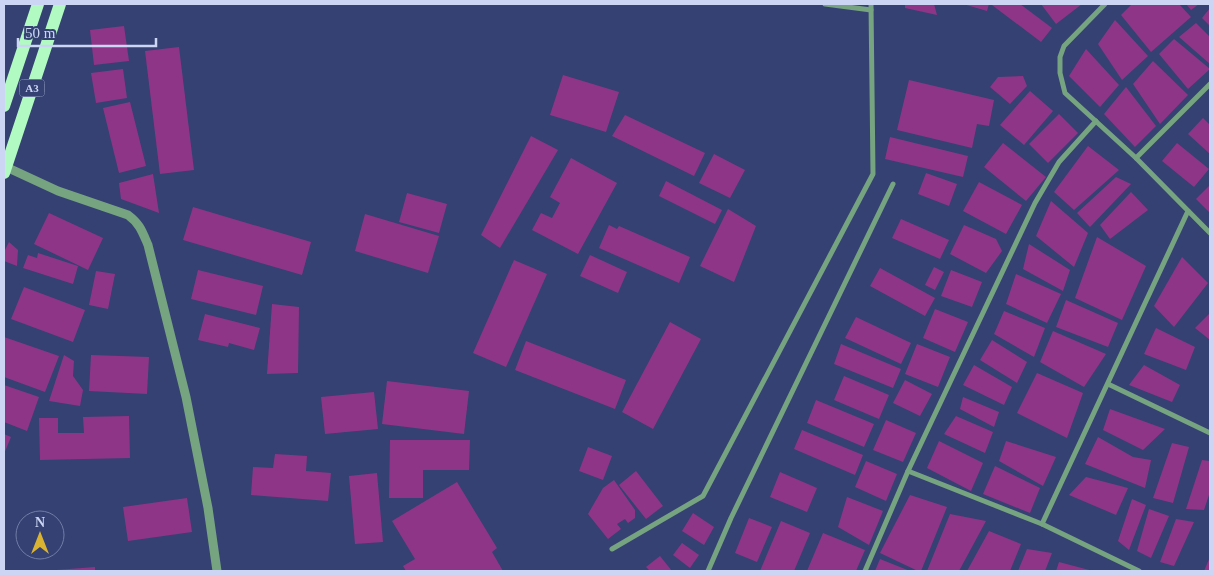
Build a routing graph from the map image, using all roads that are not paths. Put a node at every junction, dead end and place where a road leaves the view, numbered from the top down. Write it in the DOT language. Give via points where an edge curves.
graph roads {
  1 [pos="38,4"];
  2 [pos="60,4"];
  3 [pos="826,4"];
  4 [pos="1105,4"];
  5 [pos="871,7"];
  6 [pos="1210,84"];
  7 [pos="4,106"];
  8 [pos="1096,121"];
  9 [pos="1136,158"];
  10 [pos="4,169"];
  11 [pos="893,184"];
  12 [pos="1188,211"];
  13 [pos="1210,232"];
  14 [pos="1108,384"];
  15 [pos="1210,433"];
  16 [pos="908,471"];
  17 [pos="1042,524"];
  18 [pos="612,549"];
  19 [pos="217,571"];
  20 [pos="708,571"];
  21 [pos="865,571"];
  22 [pos="1139,571"];
  1 -- 7 [label="main road, A3"];
  2 -- 10 [label="main road, A3"];
  3 -- 5 [label="street"];
  4 -- 8 [label="street" via="1064,46 1060,57 1065,92"];
  5 -- 18 [label="street" via="873,174 703,496"];
  6 -- 9 [label="street"];
  8 -- 9 [label="street"];
  8 -- 16 [label="street" via="1059,162 1035,203"];
  9 -- 12 [label="street"];
  10 -- 19 [label="street" via="128,215 142,231 186,398"];
  11 -- 20 [label="street"];
  12 -- 13 [label="street"];
  12 -- 14 [label="street"];
  14 -- 15 [label="street"];
  14 -- 17 [label="street"];
  16 -- 17 [label="street"];
  16 -- 21 [label="street"];
  17 -- 22 [label="street"];
}
